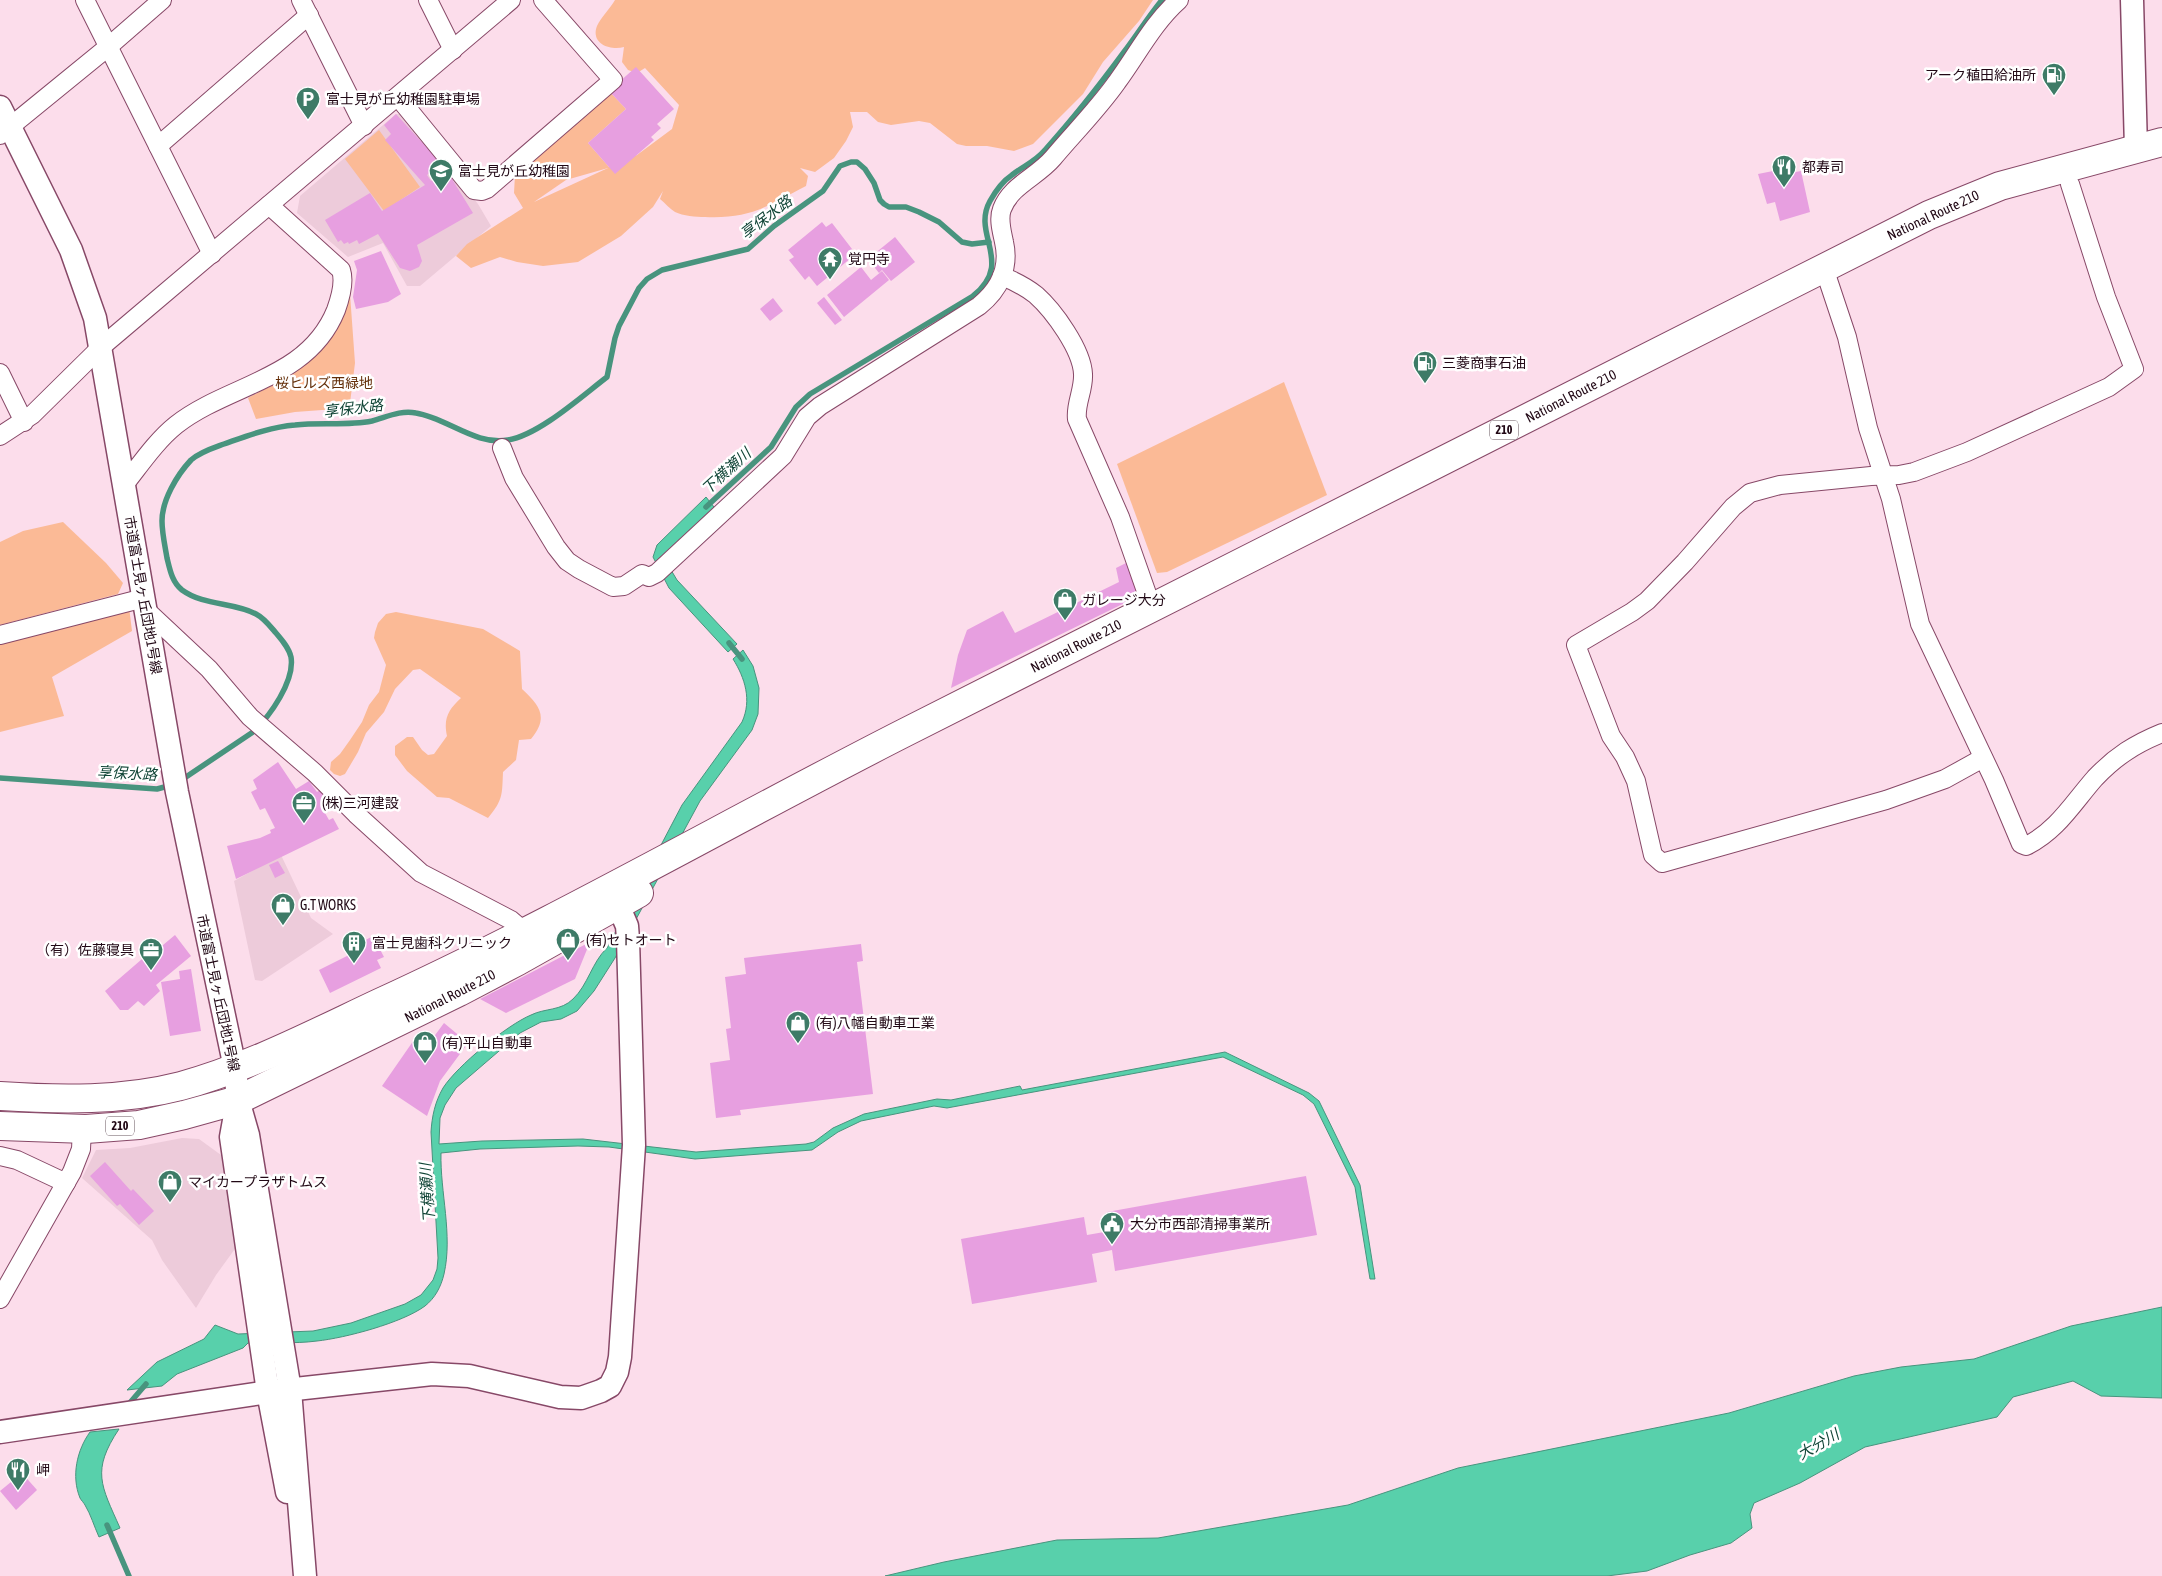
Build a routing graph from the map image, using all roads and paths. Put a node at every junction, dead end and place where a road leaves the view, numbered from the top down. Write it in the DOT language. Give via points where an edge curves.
graph roads {
  1 [pos="85,0"];
  2 [pos="162,0"];
  3 [pos="428,0"];
  4 [pos="512,0"];
  5 [pos="543,0"];
  6 [pos="1179,0"];
  7 [pos="2132,0"];
  8 [pos="305,7"];
  9 [pos="108,47"];
  10 [pos="452,50"];
  11 [pos="398,97"];
  12 [pos="3,123"];
  13 [pos="364,126"];
  14 [pos="2162,142"];
  15 [pos="158,146"];
  16 [pos="2136,149"];
  17 [pos="2070,184"];
  18 [pos="269,205"];
  19 [pos="212,254"];
  20 [pos="1824,268"];
  21 [pos="1002,276"];
  22 [pos="100,348"];
  23 [pos="0,373"];
  24 [pos="24,422"];
  25 [pos="0,436"];
  26 [pos="502,448"];
  27 [pos="1885,475"];
  28 [pos="124,485"];
  29 [pos="145,604"];
  30 [pos="1152,608"];
  31 [pos="0,634"];
  32 [pos="2162,733"];
  33 [pos="861,755"];
  34 [pos="1983,758"];
  35 [pos="618,905"];
  36 [pos="524,932"];
  37 [pos="234,1068"];
  38 [pos="1,1092"];
  39 [pos="238,1100"];
  40 [pos="0,1126"];
  41 [pos="82,1129"];
  42 [pos="0,1156"];
  43 [pos="66,1182"];
  44 [pos="0,1299"];
  45 [pos="279,1391"];
  46 [pos="0,1432"];
  47 [pos="304,1576"];
  1 -- 9 [label="street"];
  2 -- 9 [label="street"];
  3 -- 10 [label="street"];
  4 -- 10 [label="street"];
  5 -- 11 [label="street" via="613,80 487,188 474,190"];
  6 -- 21 [label="street" via="1137,51 1109,92 1049,163 1007,199 1001,211 1000,228 1006,256"];
  7 -- 16 [label="street"];
  8 -- 13 [label="street"];
  8 -- 15 [label="street"];
  9 -- 12 [label="street"];
  9 -- 15 [label="street"];
  10 -- 11 [label="street"];
  11 -- 13 [label="street"];
  12 -- 22 [label="street, 市道富士見ヶ丘団地1号線" via="77,262 91,304"];
  13 -- 18 [label="street"];
  14 -- 16 [label="highway, National Route 210 / 210"];
  15 -- 19 [label="street"];
  16 -- 20 [label="highway, National Route 210 / 210" via="1975,194"];
  17 -- 27 [label="street" via="2106,297 2134,369 2108,387 1967,452 1914,472"];
  18 -- 19 [label="street"];
  18 -- 28 [label="street" via="342,270 340,298 330,323 319,340 288,366 176,425"];
  19 -- 22 [label="street"];
  20 -- 27 [label="street" via="1847,337 1868,428"];
  20 -- 30 [label="highway, National Route 210 / 210"];
  21 -- 26 [label="street" via="990,296 979,306 813,412 783,456 672,560 657,573 649,577 642,574 624,586 613,587 572,565 556,547 514,478"];
  21 -- 30 [label="street" via="1038,296 1076,351 1083,376 1077,419 1123,524"];
  22 -- 24 [label="street"];
  22 -- 28 [label="street, 市道富士見ヶ丘団地1号線"];
  23 -- 24 [label="street"];
  24 -- 25 [label="street"];
  27 -- 34 [label="street" via="1920,624"];
  27 -- 34 [label="street" via="1780,485 1750,493 1733,507 1651,597 1632,612 1578,642 1577,650 1611,736 1636,781 1654,855 1662,863 1886,800 1945,779"];
  28 -- 29 [label="street, 市道富士見ヶ丘団地1号線"];
  29 -- 31 [label="street"];
  29 -- 36 [label="street" via="209,669 238,704 421,873 510,920"];
  29 -- 37 [label="street, 市道富士見ヶ丘団地1号線" via="186,843"];
  30 -- 33 [label="highway, National Route 210 / 210"];
  32 -- 34 [label="street" via="2127,750 2094,780 2054,827 2024,846"];
  33 -- 35 [label="highway, National Route 210 / 210"];
  33 -- 36 [label="highway, National Route 210 / 210"];
  35 -- 39 [label="highway, National Route 210 / 210" via="458,992"];
  35 -- 45 [label="street" via="627,926 628,939 634,1145 620,1357 613,1381 588,1397 576,1398 446,1374"];
  36 -- 37 [label="highway, National Route 210 / 210" via="405,991"];
  37 -- 38 [label="highway, National Route 210 / 210" via="179,1086 138,1094 87,1098"];
  37 -- 39 [label="street, 市道富士見ヶ丘団地1号線"];
  39 -- 41 [label="highway, National Route 210 / 210" via="139,1124"];
  39 -- 45 [label="street, 市道富士見ヶ丘団地1号線" via="248,1135"];
  40 -- 41 [label="highway, National Route 210 / 210"];
  41 -- 43 [label="street" via="81,1149"];
  42 -- 43 [label="street" via="17,1160"];
  43 -- 44 [label="street"];
  45 -- 46 [label="street"];
  45 -- 47 [label="street, 市道富士見ヶ丘団地1号線"];
}
